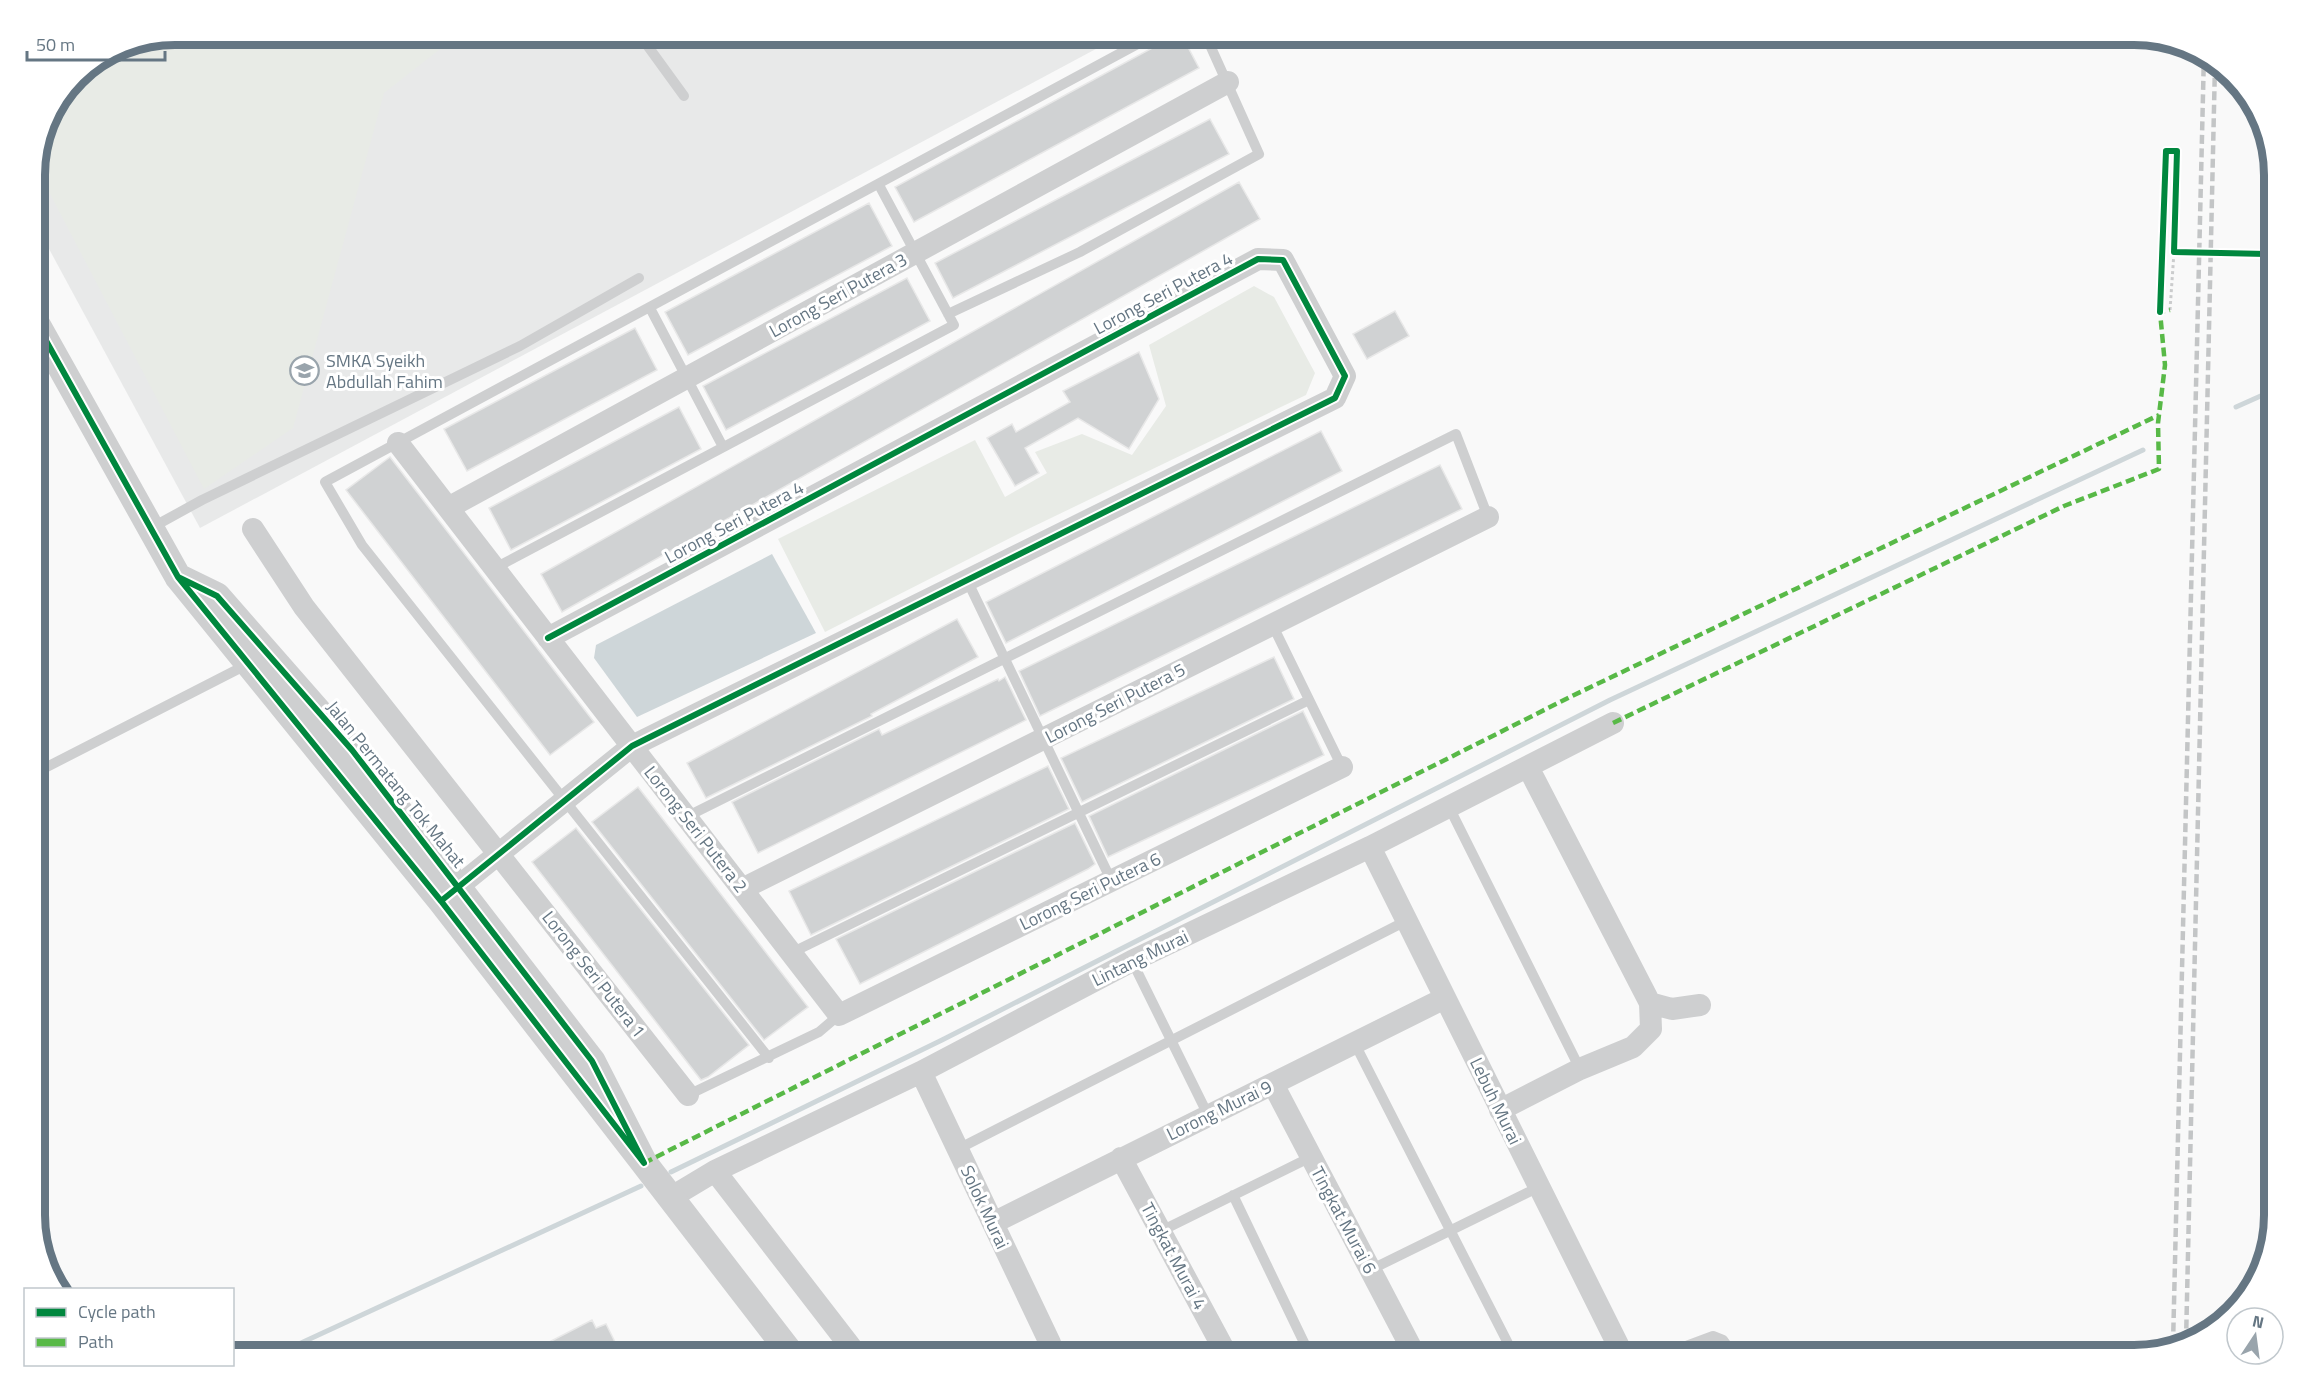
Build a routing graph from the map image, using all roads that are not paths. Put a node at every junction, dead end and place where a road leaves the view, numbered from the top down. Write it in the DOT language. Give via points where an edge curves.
graph roads {
  1 [pos="647,45"];
  2 [pos="1136,45"];
  3 [pos="1210,45"];
  4 [pos="1228,82"];
  5 [pos="684,96"];
  6 [pos="879,184"];
  7 [pos="915,253"];
  8 [pos="639,278"];
  9 [pos="650,308"];
  10 [pos="948,314"];
  11 [pos="45,339"];
  12 [pos="687,377"];
  13 [pos="398,443"];
  14 [pos="723,447"];
  15 [pos="448,508"];
  16 [pos="1488,516"];
  17 [pos="151,528"];
  18 [pos="253,529"];
  19 [pos="495,568"];
  20 [pos="178,578"];
  21 [pos="967,580"];
  22 [pos="1272,624"];
  23 [pos="548,638"];
  24 [pos="1003,657"];
  25 [pos="249,664"];
  26 [pos="1309,700"];
  27 [pos="1613,723"];
  28 [pos="1043,739"];
  29 [pos="632,746"];
  30 [pos="1342,767"];
  31 [pos="1528,767"];
  32 [pos="45,768"];
  33 [pos="565,801"];
  34 [pos="1449,807"];
  35 [pos="1078,812"];
  36 [pos="686,817"];
  37 [pos="1370,847"];
  38 [pos="500,853"];
  39 [pos="1111,880"];
  40 [pos="742,889"];
  41 [pos="450,894"];
  42 [pos="1406,921"];
  43 [pos="791,953"];
  44 [pos="1132,961"];
  45 [pos="1445,998"];
  46 [pos="1650,1003"];
  47 [pos="1700,1005"];
  48 [pos="839,1015"];
  49 [pos="1171,1040"];
  50 [pos="1355,1044"];
  51 [pos="769,1058"];
  52 [pos="1580,1069"];
  53 [pos="921,1072"];
  54 [pos="1273,1084"];
  55 [pos="688,1095"];
  56 [pos="1500,1110"];
  57 [pos="1208,1115"];
  58 [pos="958,1149"];
  59 [pos="1311,1157"];
  60 [pos="1121,1158"];
  61 [pos="715,1171"];
  62 [pos="1539,1187"];
  63 [pos="1233,1195"];
  64 [pos="670,1198"];
  65 [pos="993,1223"];
  66 [pos="1450,1230"];
  67 [pos="1161,1231"];
  68 [pos="1370,1270"];
  69 [pos="1050,1343"];
  70 [pos="784,1345"];
  71 [pos="848,1345"];
  72 [pos="1221,1345"];
  73 [pos="1305,1345"];
  74 [pos="1409,1345"];
  75 [pos="1508,1345"];
  76 [pos="1618,1345"];
  77 [pos="1690,1345"];
  78 [pos="1726,1345"];
  1 -- 5 [label="lane"];
  2 -- 6 [label="lane"];
  3 -- 4 [label="lane"];
  4 -- 7 [label="street, Lorong Seri Putera 3"];
  4 -- 10 [label="lane" via="1259,154 1080,252"];
  6 -- 7 [label="lane"];
  6 -- 9 [label="lane"];
  7 -- 10 [label="lane"];
  7 -- 12 [label="street, Lorong Seri Putera 3"];
  8 -- 17 [label="lane" via="520,346"];
  9 -- 12 [label="lane"];
  9 -- 13 [label="lane"];
  10 -- 14 [label="lane" via="954,325"];
  11 -- 17 [label="street, Jalan Permatang Tok Mahat"];
  12 -- 14 [label="lane"];
  12 -- 15 [label="street, Lorong Seri Putera 3"];
  13 -- 15 [label="street, Lorong Seri Putera 2"];
  13 -- 33 [label="lane" via="326,482 362,545"];
  14 -- 19 [label="lane"];
  15 -- 19 [label="street, Lorong Seri Putera 2"];
  16 -- 22 [label="street, Lorong Seri Putera 5"];
  16 -- 24 [label="lane" via="1456,434"];
  17 -- 20 [label="street, Jalan Permatang Tok Mahat"];
  18 -- 38 [label="street, Lorong Seri Putera 1" via="304,608"];
  19 -- 23 [label="street, Lorong Seri Putera 2"];
  20 -- 25 [label="street, Jalan Permatang Tok Mahat"];
  20 -- 41 [label="street, Jalan Permatang Tok Mahat" via="217,596 352,750"];
  21 -- 23 [label="street, Lorong Seri Putera 4" via="1335,398 1345,376 1283,260 1258,259"];
  21 -- 24 [label="lane"];
  21 -- 29 [label="street, Lorong Seri Putera 4"];
  22 -- 26 [label="lane"];
  22 -- 28 [label="street, Lorong Seri Putera 5"];
  23 -- 29 [label="street, Lorong Seri Putera 2"];
  24 -- 28 [label="lane"];
  24 -- 36 [label="lane"];
  25 -- 32 [label="lane"];
  25 -- 41 [label="street, Jalan Permatang Tok Mahat"];
  26 -- 30 [label="lane"];
  26 -- 35 [label="lane"];
  27 -- 31 [label="street, Lintang Murai"];
  28 -- 35 [label="lane"];
  28 -- 40 [label="street, Lorong Seri Putera 5"];
  29 -- 33 [label="street, Lorong Seri Putera 4"];
  29 -- 36 [label="street, Lorong Seri Putera 2"];
  30 -- 39 [label="street, Lorong Seri Putera 6"];
  31 -- 34 [label="street, Lintang Murai"];
  31 -- 46 [label="street"];
  33 -- 38 [label="street, Lorong Seri Putera 4"];
  33 -- 51 [label="lane"];
  34 -- 37 [label="street, Lintang Murai"];
  34 -- 52 [label="lane"];
  35 -- 39 [label="lane"];
  35 -- 43 [label="lane"];
  36 -- 40 [label="street, Lorong Seri Putera 2"];
  37 -- 42 [label="street, Lebuh Murai"];
  37 -- 44 [label="street, Lintang Murai"];
  38 -- 41 [label="street, Lorong Seri Putera 4"];
  38 -- 55 [label="street, Lorong Seri Putera 1"];
  39 -- 48 [label="street, Lorong Seri Putera 6"];
  40 -- 43 [label="street, Lorong Seri Putera 2"];
  41 -- 64 [label="street, Jalan Permatang Tok Mahat" via="592,1061 644,1163"];
  42 -- 45 [label="street, Lebuh Murai"];
  42 -- 49 [label="lane"];
  43 -- 48 [label="street, Lorong Seri Putera 2"];
  44 -- 49 [label="lane"];
  44 -- 53 [label="street, Lintang Murai"];
  45 -- 50 [label="street, Lorong Murai 9"];
  45 -- 56 [label="street, Lebuh Murai"];
  46 -- 47 [label="street" via="1672,1009"];
  46 -- 52 [label="street" via="1651,1029 1646,1036 1633,1047"];
  48 -- 51 [label="lane" via="819,1032"];
  49 -- 57 [label="lane"];
  49 -- 58 [label="lane"];
  50 -- 54 [label="street, Lorong Murai 9"];
  50 -- 66 [label="lane"];
  51 -- 55 [label="lane"];
  52 -- 56 [label="street"];
  53 -- 58 [label="street, Solok Murai"];
  53 -- 61 [label="street, Lintang Murai"];
  54 -- 57 [label="street, Lorong Murai 9"];
  54 -- 59 [label="street, Tingkat Murai 6"];
  56 -- 62 [label="street, Lebuh Murai"];
  57 -- 60 [label="street, Lorong Murai 9"];
  58 -- 65 [label="street, Solok Murai"];
  59 -- 63 [label="lane"];
  59 -- 68 [label="street, Tingkat Murai 6"];
  60 -- 65 [label="street, Lorong Murai 9"];
  60 -- 67 [label="street, Tingkat Murai 4"];
  61 -- 64 [label="street, Lintang Murai"];
  61 -- 71 [label="street"];
  62 -- 66 [label="lane"];
  62 -- 76 [label="street, Lebuh Murai"];
  63 -- 67 [label="lane"];
  63 -- 73 [label="lane"];
  64 -- 70 [label="street, Jalan Permatang Tok Mahat"];
  65 -- 69 [label="street, Solok Murai"];
  66 -- 68 [label="lane"];
  66 -- 75 [label="lane"];
  67 -- 72 [label="street, Tingkat Murai 4"];
  68 -- 74 [label="street, Tingkat Murai 6"];
  77 -- 78 [label="lane" via="1713,1336"];
}
